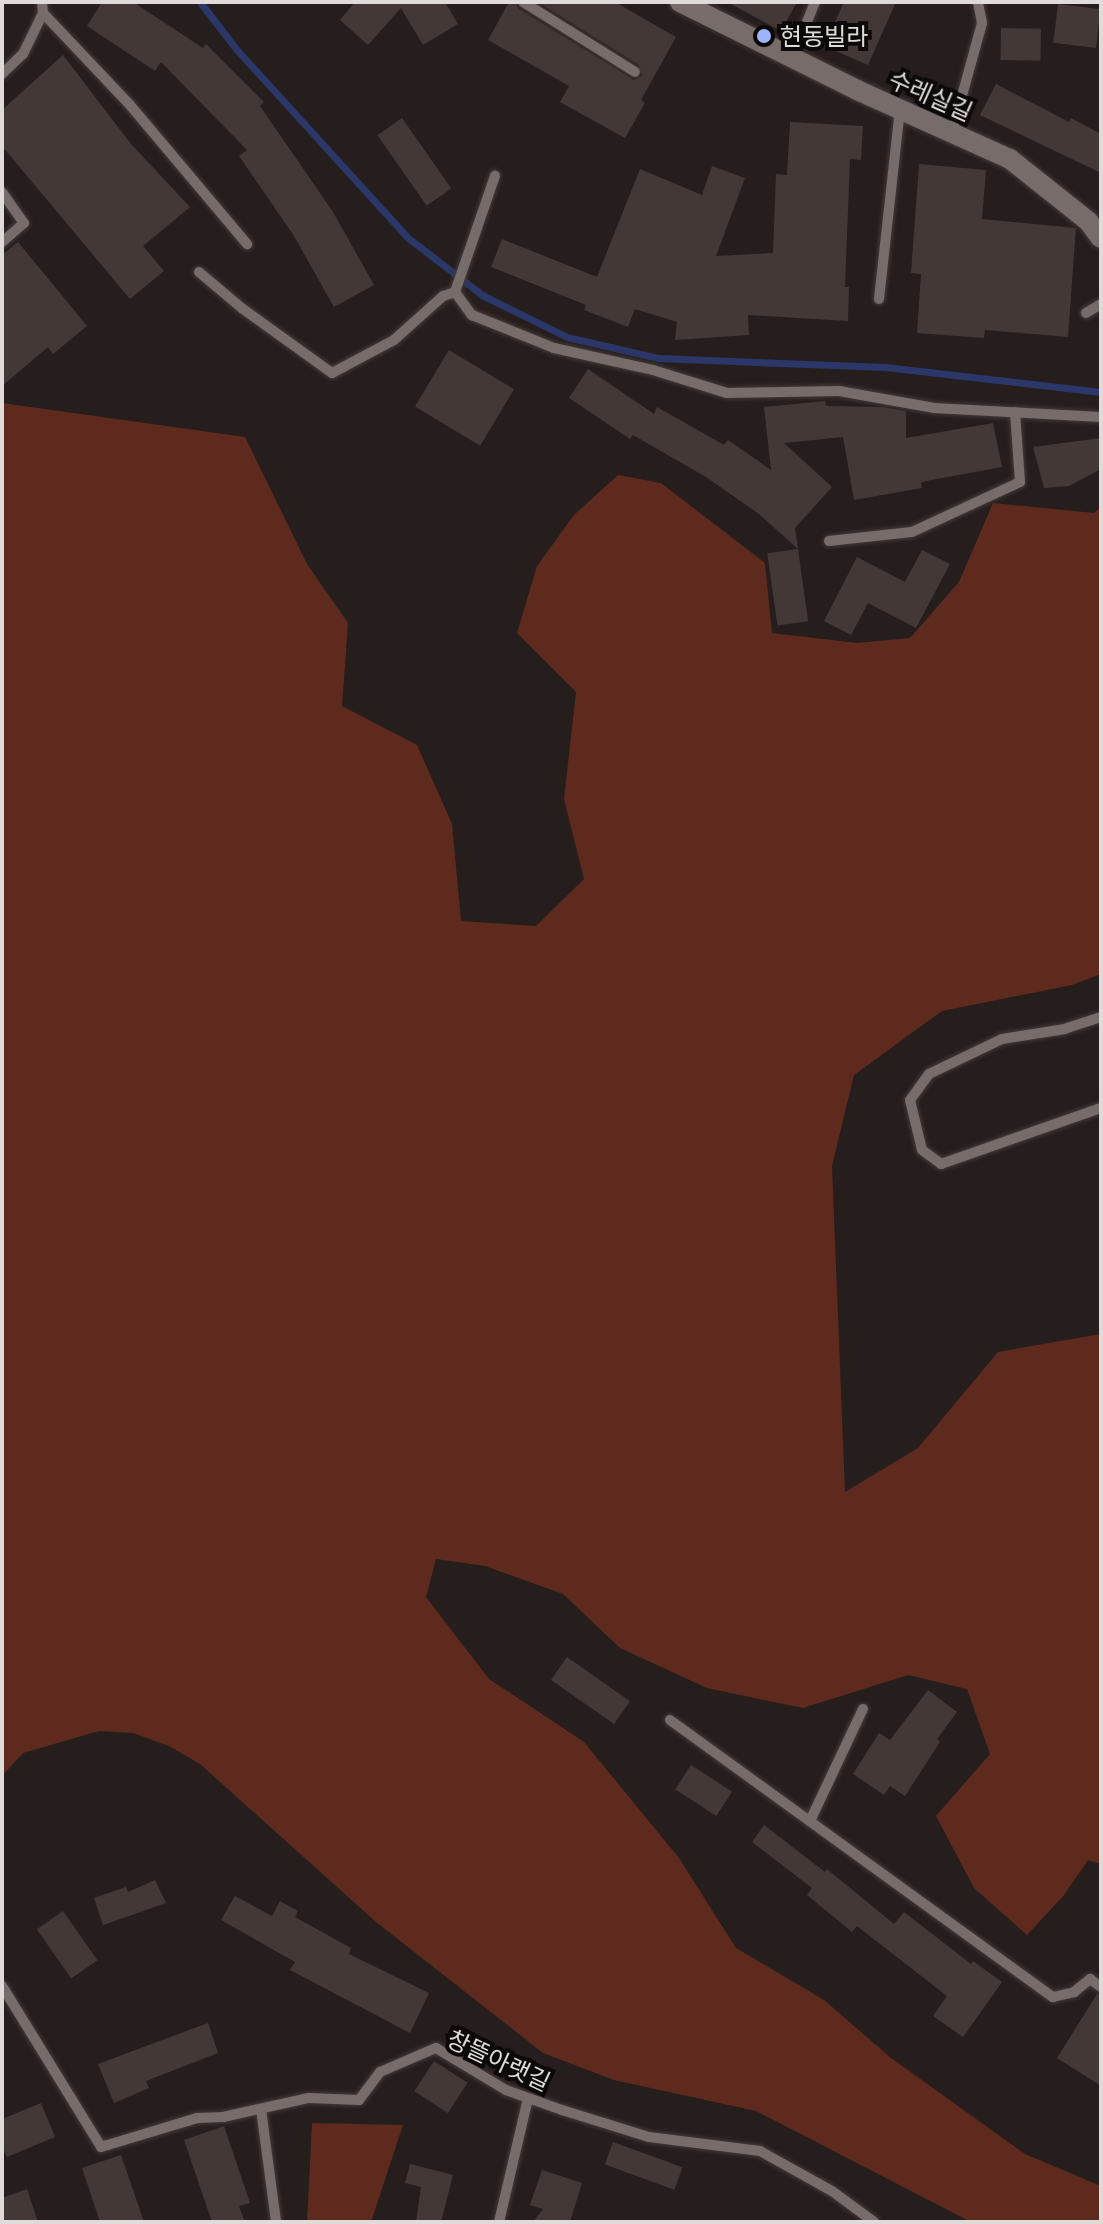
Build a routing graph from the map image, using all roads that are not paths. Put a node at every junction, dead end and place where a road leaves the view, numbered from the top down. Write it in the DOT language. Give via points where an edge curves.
graph roads {
  1 [pos="523,2"];
  2 [pos="680,2"];
  3 [pos="815,2"];
  4 [pos="978,2"];
  5 [pos="43,8"];
  6 [pos="792,59"];
  7 [pos="635,72"];
  8 [pos="2,74"];
  9 [pos="900,109"];
  10 [pos="952,132"];
  11 [pos="495,176"];
  12 [pos="2,192"];
  13 [pos="1101,238"];
  14 [pos="2,242"];
  15 [pos="247,244"];
  16 [pos="199,272"];
  17 [pos="455,291"];
  18 [pos="879,299"];
  19 [pos="1101,304"];
  20 [pos="1086,313"];
  21 [pos="1015,412"];
  22 [pos="1101,417"];
  23 [pos="829,541"];
  24 [pos="1101,1017"];
  25 [pos="1101,1108"];
  26 [pos="863,1709"];
  27 [pos="670,1720"];
  28 [pos="810,1821"];
  29 [pos="2,1986"];
  30 [pos="1101,1987"];
  31 [pos="528,2098"];
  32 [pos="261,2109"];
  33 [pos="276,2222"];
  34 [pos="499,2222"];
  35 [pos="874,2222"];
  1 -- 7 [label="lane"];
  2 -- 6 [label="street, 수레실길"];
  3 -- 6 [label="lane"];
  4 -- 10 [label="lane" via="982,23"];
  5 -- 8 [label="lane" via="23,54"];
  5 -- 15 [label="lane"];
  6 -- 9 [label="street, 수레실길"];
  9 -- 10 [label="street, 수레실길"];
  9 -- 18 [label="lane"];
  10 -- 13 [label="street, 수레실길" via="1010,159 1088,221"];
  11 -- 17 [label="lane"];
  12 -- 14 [label="lane" via="24,223"];
  16 -- 17 [label="lane" via="332,373 394,340"];
  17 -- 21 [label="lane" via="472,315 554,348 727,393 839,391 934,408"];
  19 -- 20 [label="lane"];
  21 -- 22 [label="lane"];
  21 -- 23 [label="lane" via="1020,482 912,532"];
  24 -- 25 [label="lane" via="1002,1039 929,1074 910,1100 922,1150 941,1164"];
  26 -- 28 [label="lane"];
  27 -- 28 [label="lane"];
  28 -- 30 [label="lane" via="1053,1997 1074,1992 1090,1979"];
  29 -- 32 [label="lane, 창뜰아랫길" via="101,2147 197,2118"];
  31 -- 32 [label="lane, 창뜰아랫길" via="436,2048 380,2072 359,2100 309,2098"];
  31 -- 34 [label="lane"];
  31 -- 35 [label="lane, 창뜰아랫길" via="649,2137 760,2151 832,2191"];
  32 -- 33 [label="lane"];
}
